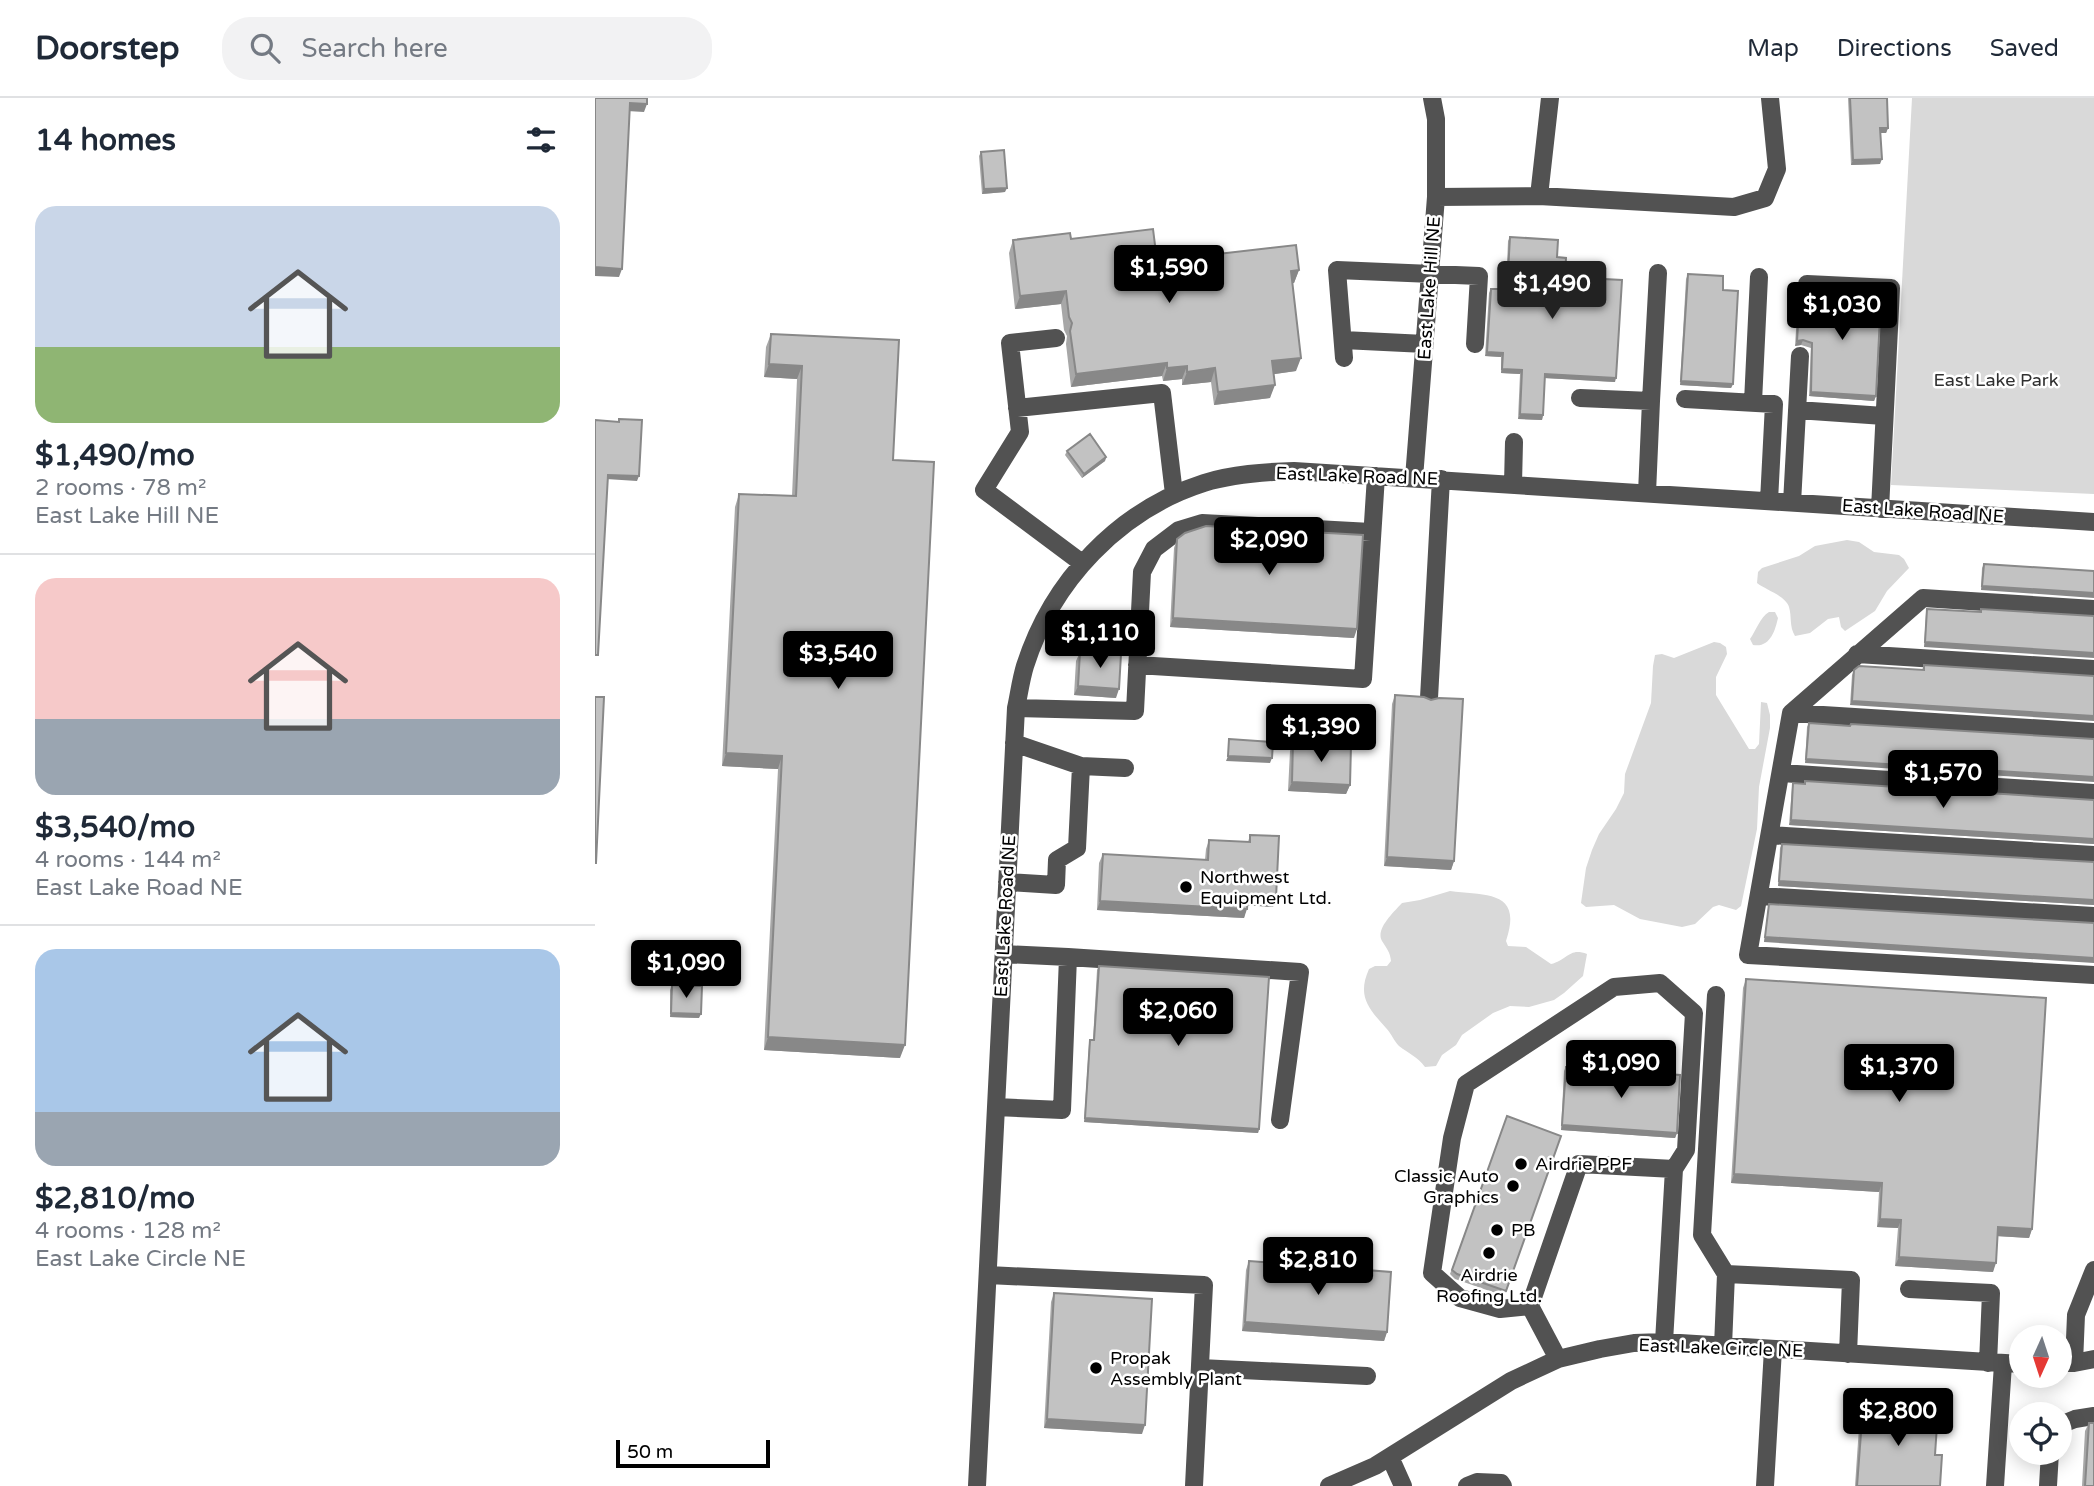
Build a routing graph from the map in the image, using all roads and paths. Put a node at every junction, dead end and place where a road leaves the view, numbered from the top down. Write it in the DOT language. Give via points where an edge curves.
graph roads {
  1 [pos="1432,98"];
  2 [pos="1550,98"];
  3 [pos="1770,98"];
  4 [pos="1539,196"];
  5 [pos="1436,197"];
  6 [pos="1430,273"];
  7 [pos="1658,273"];
  8 [pos="1759,277"];
  9 [pos="1807,284"];
  10 [pos="1056,338"];
  11 [pos="1425,344"];
  12 [pos="1475,344"];
  13 [pos="1800,356"];
  14 [pos="1580,398"];
  15 [pos="1685,399"];
  16 [pos="1651,401"];
  17 [pos="1753,402"];
  18 [pos="1017,408"];
  19 [pos="1797,410"];
  20 [pos="1884,415"];
  21 [pos="1514,442"];
  22 [pos="1376,475"];
  23 [pos="1414,478"];
  24 [pos="1441,479"];
  25 [pos="1513,484"];
  26 [pos="1647,493"];
  27 [pos="1174,494"];
  28 [pos="1769,501"];
  29 [pos="1792,503"];
  30 [pos="1879,509"];
  31 [pos="2094,522"];
  32 [pos="1371,532"];
  33 [pos="1082,563"];
  34 [pos="2094,609"];
  35 [pos="1857,654"];
  36 [pos="1137,665"];
  37 [pos="2094,669"];
  38 [pos="1429,698"];
  39 [pos="1016,708"];
  40 [pos="1791,713"];
  41 [pos="2094,732"];
  42 [pos="1014,743"];
  43 [pos="1081,766"];
  44 [pos="1125,768"];
  45 [pos="1780,773"];
  46 [pos="2094,793"];
  47 [pos="1770,835"];
  48 [pos="2094,855"];
  49 [pos="1007,882"];
  50 [pos="1759,896"];
  51 [pos="2094,916"];
  52 [pos="1004,954"];
  53 [pos="1069,957"];
  54 [pos="2094,975"];
  55 [pos="1716,995"];
  56 [pos="996,1107"];
  57 [pos="1280,1121"];
  58 [pos="1674,1169"];
  59 [pos="1726,1274"];
  60 [pos="988,1275"];
  61 [pos="2092,1278"];
  62 [pos="1909,1289"];
  63 [pos="1530,1306"];
  64 [pos="2072,1336"];
  65 [pos="1664,1342"];
  66 [pos="1723,1346"];
  67 [pos="1773,1349"];
  68 [pos="1848,1354"];
  69 [pos="1558,1359"];
  70 [pos="2094,1359"];
  71 [pos="2072,1362"];
  72 [pos="1995,1363"];
  73 [pos="2009,1364"];
  74 [pos="1200,1368"];
  75 [pos="1367,1376"];
  76 [pos="2094,1416"];
  77 [pos="2072,1420"];
  78 [pos="1390,1457"];
  79 [pos="2049,1465"];
  80 [pos="977,1486"];
  81 [pos="1194,1486"];
  82 [pos="1329,1486"];
  83 [pos="1403,1486"];
  84 [pos="1467,1486"];
  85 [pos="1503,1486"];
  86 [pos="1765,1486"];
  87 [pos="1995,1486"];
  88 [pos="2048,1486"];
  1 -- 5 [label="street, East Lake Hill NE"];
  2 -- 4 [label="street"];
  3 -- 4 [label="street" via="1777,169 1765,198 1734,207"];
  4 -- 5 [label="street"];
  5 -- 6 [label="street, East Lake Hill NE"];
  6 -- 11 [label="street, East Lake Hill NE"];
  6 -- 11 [label="street" via="1337,270 1344,349"];
  6 -- 12 [label="street" via="1479,276"];
  7 -- 16 [label="street"];
  8 -- 17 [label="street"];
  9 -- 20 [label="street" via="1891,288"];
  10 -- 18 [label="street" via="1010,343"];
  11 -- 23 [label="street, East Lake Hill NE"];
  13 -- 19 [label="street"];
  14 -- 16 [label="street"];
  15 -- 17 [label="street"];
  16 -- 26 [label="street"];
  17 -- 28 [label="street" via="1775,404"];
  18 -- 27 [label="street" via="1162,393"];
  18 -- 33 [label="street" via="1020,432 984,490"];
  19 -- 20 [label="street"];
  19 -- 29 [label="street"];
  20 -- 30 [label="street"];
  21 -- 25 [label="street"];
  22 -- 23 [label="street, East Lake Road NE"];
  22 -- 27 [label="street, East Lake Road NE" via="1255,472"];
  22 -- 32 [label="street"];
  23 -- 24 [label="street, East Lake Road NE"];
  24 -- 25 [label="street, East Lake Road NE"];
  24 -- 38 [label="street"];
  25 -- 26 [label="street, East Lake Road NE"];
  26 -- 28 [label="street, East Lake Road NE"];
  27 -- 33 [label="street, East Lake Road NE" via="1122,524"];
  28 -- 29 [label="street, East Lake Road NE"];
  29 -- 30 [label="street, East Lake Road NE"];
  30 -- 31 [label="street, East Lake Road NE"];
  32 -- 36 [label="street" via="1202,523 1179,530 1154,549 1142,572"];
  32 -- 36 [label="street" via="1363,679"];
  33 -- 39 [label="street, East Lake Road NE" via="1054,601 1036,638"];
  34 -- 35 [label="street" via="1923,598"];
  35 -- 37 [label="street"];
  35 -- 40 [label="street"];
  36 -- 39 [label="street" via="1135,711"];
  39 -- 42 [label="street, East Lake Road NE"];
  40 -- 41 [label="street"];
  40 -- 45 [label="street"];
  42 -- 43 [label="street"];
  42 -- 49 [label="street, East Lake Road NE"];
  43 -- 44 [label="street"];
  43 -- 49 [label="street" via="1077,848 1057,860 1056,885"];
  45 -- 46 [label="street"];
  45 -- 47 [label="street"];
  47 -- 48 [label="street"];
  47 -- 50 [label="street"];
  49 -- 52 [label="street, East Lake Road NE"];
  50 -- 51 [label="street"];
  50 -- 54 [label="street" via="1748,955"];
  52 -- 53 [label="street"];
  52 -- 56 [label="street, East Lake Road NE"];
  53 -- 56 [label="street" via="1062,1110"];
  53 -- 57 [label="street" via="1300,972"];
  55 -- 59 [label="street" via="1702,1235"];
  56 -- 60 [label="street, East Lake Road NE"];
  58 -- 63 [label="street" via="1579,1164"];
  58 -- 63 [label="street" via="1686,1150 1694,1013 1661,983 1614,987 1466,1084 1452,1138 1432,1273 1460,1298 1500,1309"];
  58 -- 65 [label="street"];
  59 -- 66 [label="street"];
  59 -- 68 [label="street" via="1851,1280"];
  60 -- 74 [label="street" via="1204,1285"];
  60 -- 80 [label="street, East Lake Road NE"];
  61 -- 64 [label="street"];
  62 -- 72 [label="street" via="1991,1293"];
  63 -- 69 [label="street"];
  65 -- 66 [label="street, East Lake Circle NE"];
  65 -- 69 [label="street, East Lake Circle NE" via="1634,1343"];
  66 -- 67 [label="street, East Lake Circle NE"];
  67 -- 68 [label="street, East Lake Circle NE"];
  67 -- 86 [label="street"];
  68 -- 72 [label="street, East Lake Circle NE"];
  69 -- 78 [label="street, East Lake Circle NE" via="1511,1381"];
  70 -- 71 [label="street"];
  72 -- 73 [label="street, East Lake Circle NE"];
  72 -- 87 [label="street"];
  74 -- 75 [label="street"];
  74 -- 81 [label="street"];
  76 -- 77 [label="street"];
  78 -- 82 [label="street, East Lake Circle NE"];
  78 -- 83 [label="street"];
  79 -- 88 [label="street"];
  84 -- 85 [label="street" via="1477,1482"];
}
